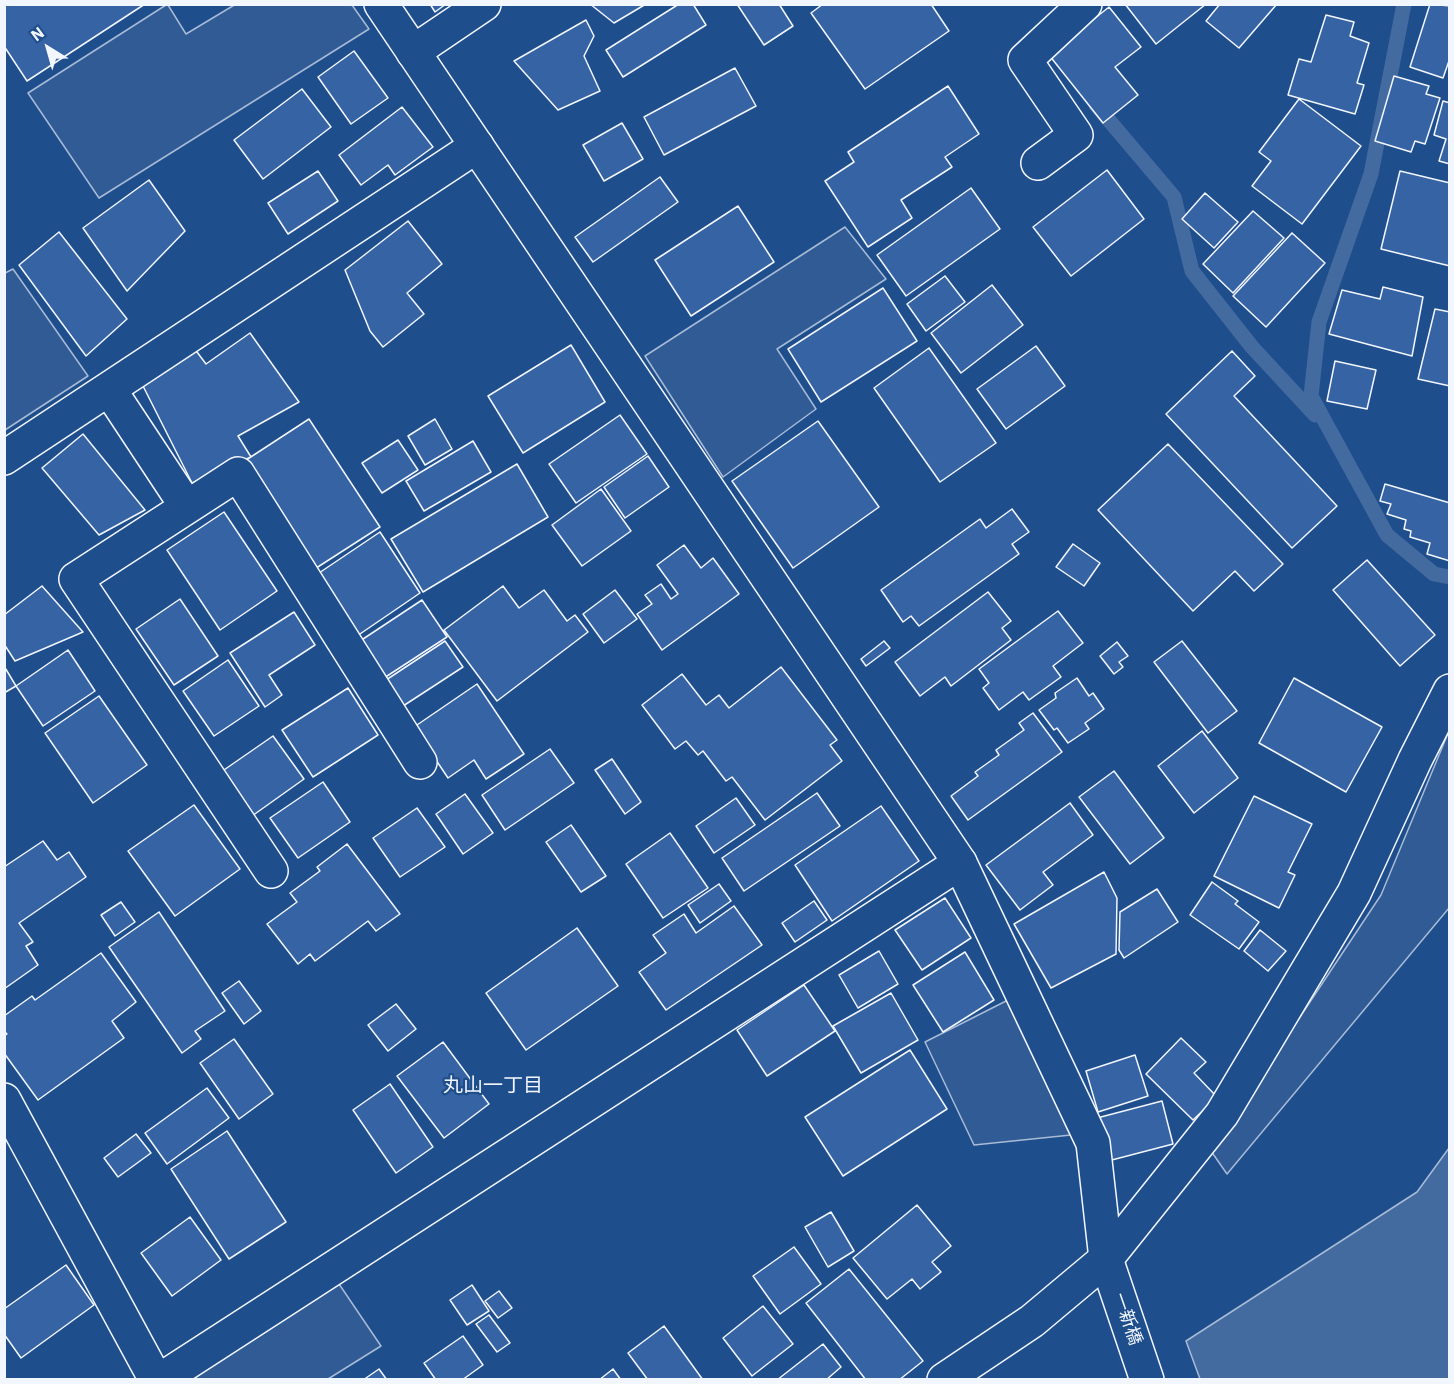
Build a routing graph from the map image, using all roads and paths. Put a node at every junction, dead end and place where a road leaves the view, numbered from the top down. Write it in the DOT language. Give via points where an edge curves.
graph roads {
  1 [pos="381,4"];
  2 [pos="484,4"];
  3 [pos="1085,4"];
  4 [pos="412,52"];
  5 [pos="477,146"];
  6 [pos="1038,163"];
  7 [pos="109,389"];
  8 [pos="4,458"];
  9 [pos="188,507"];
  10 [pos="1449,691"];
  11 [pos="420,762"];
  12 [pos="960,863"];
  13 [pos="271,871"];
  14 [pos="4,1100"];
  15 [pos="1106,1259"];
  16 [pos="158,1380"];
  17 [pos="944,1380"];
  18 [pos="1147,1380"];
  1 -- 4 [label="street, 一新橋"];
  2 -- 4 [label="street"];
  3 -- 6 [label="street" via="1025,60 1076,135"];
  4 -- 5 [label="street, 一新橋"];
  5 -- 7 [label="street"];
  5 -- 12 [label="street, 一新橋"];
  7 -- 8 [label="street"];
  7 -- 9 [label="street"];
  9 -- 11 [label="street" via="238,474"];
  9 -- 13 [label="street" via="76,579"];
  10 -- 15 [label="street" via="1354,893 1228,1104"];
  12 -- 15 [label="street, 一新橋" via="1093,1143"];
  12 -- 16 [label="street"];
  14 -- 16 [label="street"];
  15 -- 17 [label="street" via="1032,1321"];
  15 -- 18 [label="street, 一新橋"];
}
